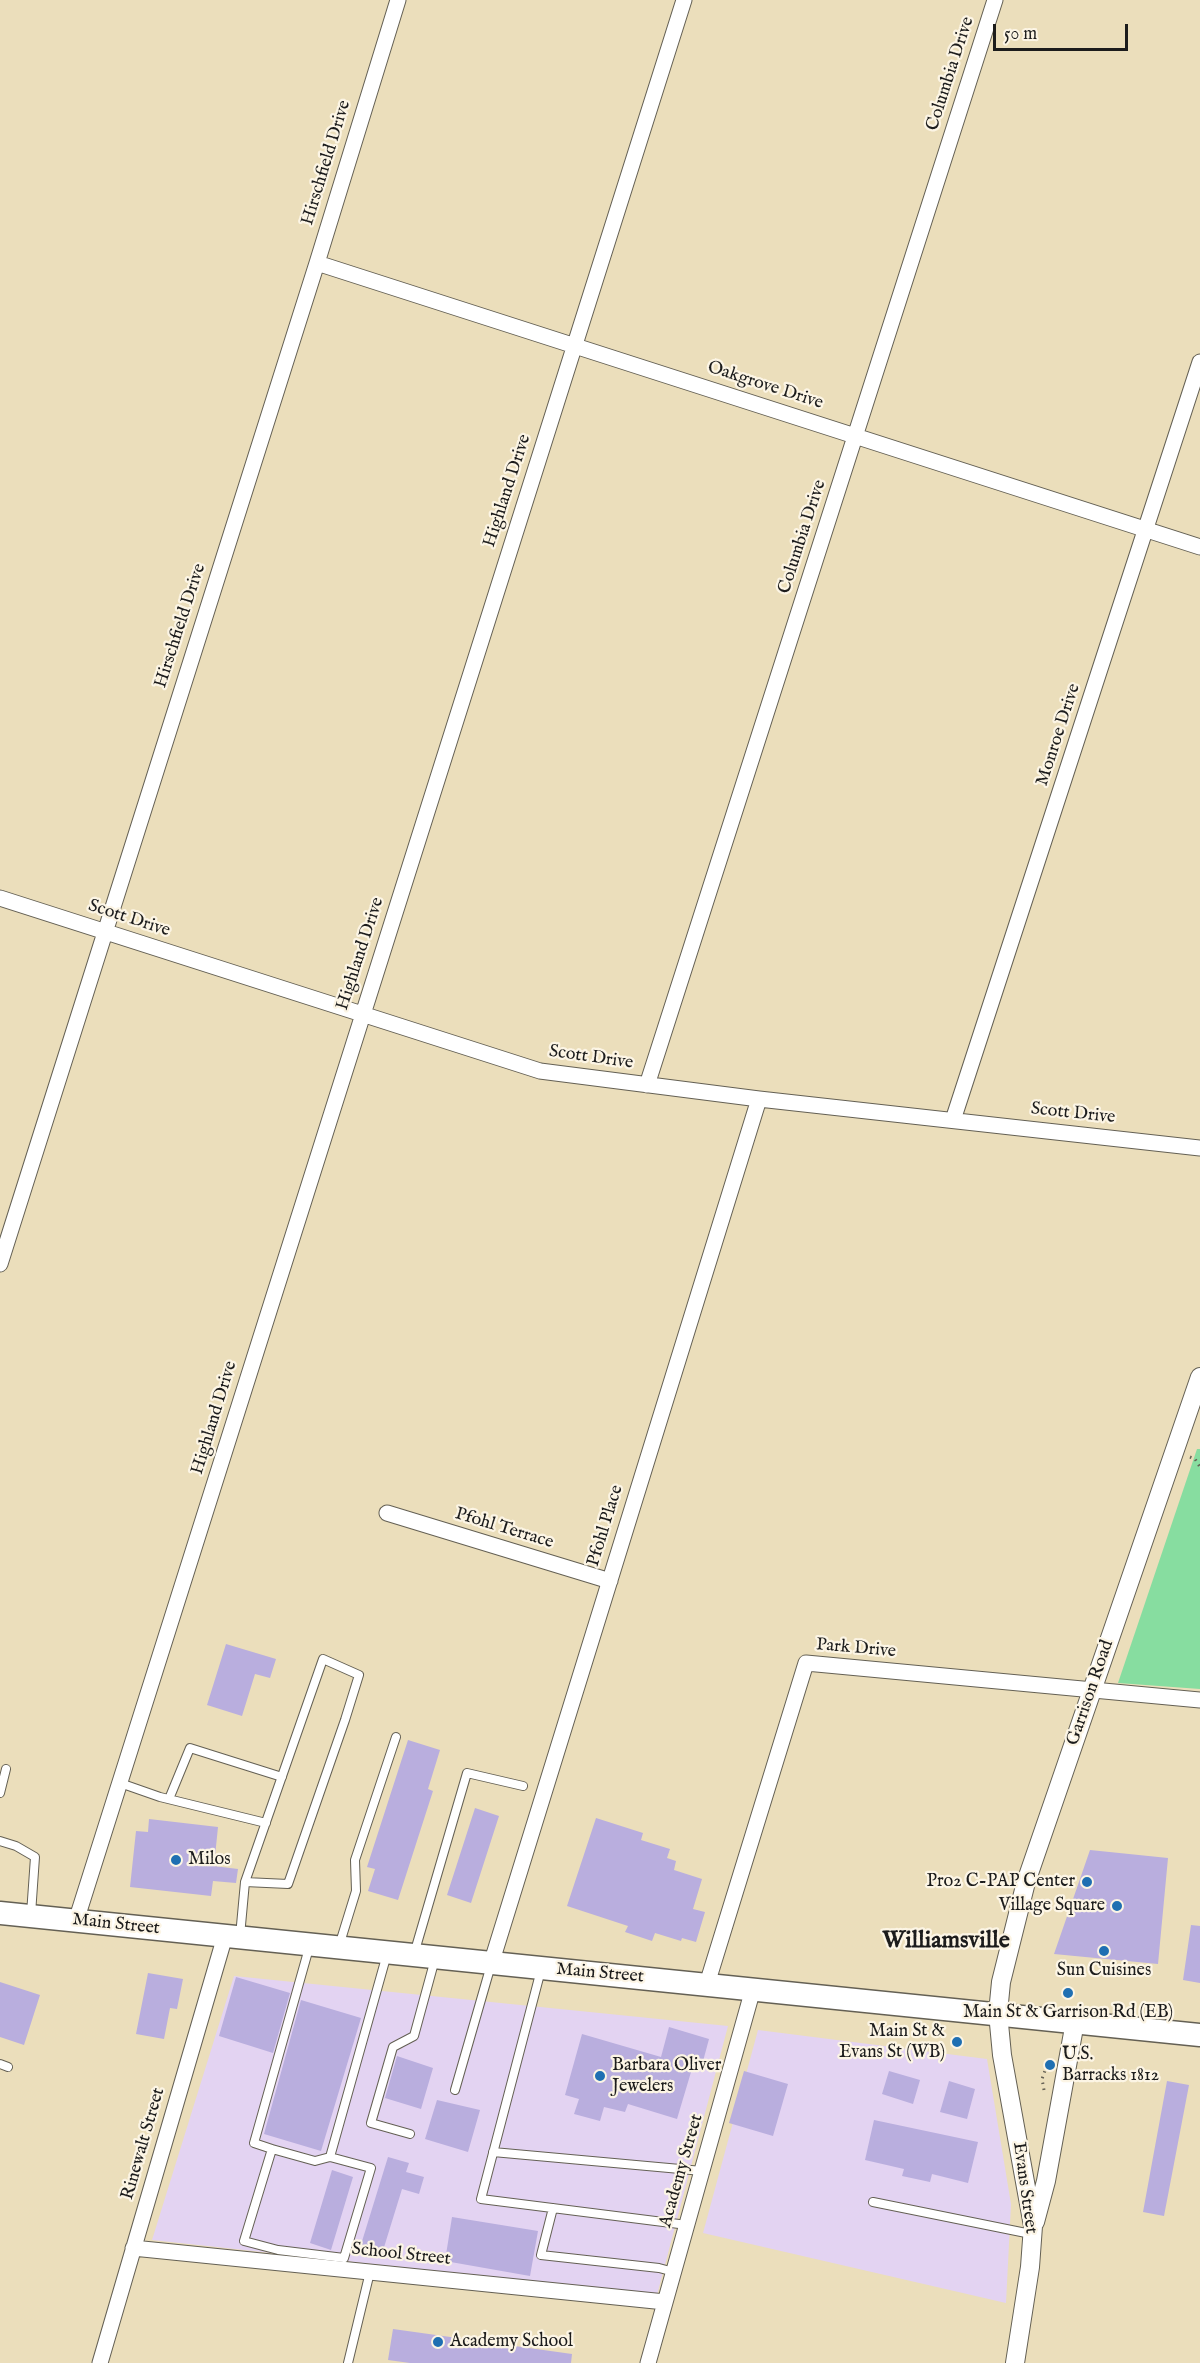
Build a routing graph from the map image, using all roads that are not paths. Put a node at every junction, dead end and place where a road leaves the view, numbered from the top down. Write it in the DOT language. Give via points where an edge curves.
graph roads {
  1 [pos="398,0"];
  2 [pos="684,0"];
  3 [pos="995,0"];
  4 [pos="317,263"];
  5 [pos="575,344"];
  6 [pos="1200,362"];
  7 [pos="856,436"];
  8 [pos="1147,530"];
  9 [pos="1200,547"];
  10 [pos="0,898"];
  11 [pos="104,932"];
  12 [pos="363,1014"];
  13 [pos="647,1085"];
  14 [pos="759,1099"];
  15 [pos="953,1120"];
  16 [pos="1200,1148"];
  17 [pos="0,1264"];
  18 [pos="1200,1377"];
  19 [pos="387,1513"];
  20 [pos="610,1581"];
  21 [pos="1092,1690"];
  22 [pos="1200,1700"];
  23 [pos="396,1737"];
  24 [pos="6,1769"];
  25 [pos="282,1778"];
  26 [pos="120,1783"];
  27 [pos="524,1786"];
  28 [pos="0,1793"];
  29 [pos="170,1799"];
  30 [pos="266,1823"];
  31 [pos="0,1841"];
  32 [pos="245,1882"];
  33 [pos="0,1913"];
  34 [pos="31,1916"];
  35 [pos="76,1921"];
  36 [pos="232,1937"];
  37 [pos="310,1945"];
  38 [pos="338,1948"];
  39 [pos="387,1953"];
  40 [pos="424,1957"];
  41 [pos="491,1964"];
  42 [pos="542,1969"];
  43 [pos="707,1984"];
  44 [pos="753,1989"];
  45 [pos="998,2013"];
  46 [pos="1075,2022"];
  47 [pos="1200,2035"];
  48 [pos="455,2090"];
  49 [pos="410,2134"];
  50 [pos="272,2149"];
  51 [pos="493,2152"];
  52 [pos="330,2157"];
  53 [pos="702,2171"];
  54 [pos="873,2202"];
  55 [pos="554,2208"];
  56 [pos="687,2225"];
  57 [pos="1033,2230"];
  58 [pos="133,2248"];
  59 [pos="370,2272"];
  60 [pos="674,2272"];
  61 [pos="665,2302"];
  62 [pos="100,2363"];
  63 [pos="348,2363"];
  64 [pos="648,2363"];
  65 [pos="1015,2363"];
  1 -- 4 [label="street, Hirschfield Drive"];
  2 -- 5 [label="street, Highland Drive"];
  3 -- 7 [label="street, Columbia Drive"];
  4 -- 5 [label="street, Oakgrove Drive"];
  4 -- 11 [label="street, Hirschfield Drive"];
  5 -- 7 [label="street, Oakgrove Drive"];
  5 -- 12 [label="street, Highland Drive"];
  6 -- 8 [label="street, Monroe Drive"];
  7 -- 8 [label="street, Oakgrove Drive"];
  7 -- 13 [label="street, Columbia Drive"];
  8 -- 9 [label="street, Oakgrove Drive"];
  8 -- 15 [label="street, Monroe Drive"];
  10 -- 11 [label="street, Scott Drive"];
  11 -- 12 [label="street, Scott Drive"];
  11 -- 17 [label="street, Hirschfield Drive"];
  12 -- 13 [label="street, Scott Drive" via="540,1071"];
  12 -- 26 [label="street, Highland Drive"];
  13 -- 14 [label="street, Scott Drive"];
  14 -- 15 [label="street, Scott Drive"];
  14 -- 20 [label="street, Pfohl Place"];
  15 -- 16 [label="street, Scott Drive"];
  18 -- 21 [label="street, Garrison Road"];
  19 -- 20 [label="street, Pfohl Terrace"];
  20 -- 41 [label="street, Pfohl Place"];
  21 -- 22 [label="street, Park Drive"];
  21 -- 43 [label="street, Park Drive" via="806,1663"];
  21 -- 45 [label="street, Garrison Road" via="1023,1892 1003,1972"];
  23 -- 38 [label="lane" via="355,1860 357,1891"];
  24 -- 28 [label="lane"];
  25 -- 29 [label="lane" via="189,1748"];
  25 -- 30 [label="lane"];
  25 -- 32 [label="lane" via="323,1659 359,1675 288,1884"];
  26 -- 29 [label="lane"];
  26 -- 35 [label="street, Highland Drive"];
  27 -- 40 [label="lane" via="468,1773"];
  29 -- 30 [label="lane"];
  30 -- 32 [label="lane"];
  31 -- 34 [label="lane" via="35,1857"];
  32 -- 36 [label="lane"];
  33 -- 34 [label="main road, Main Street"];
  34 -- 35 [label="main road, Main Street"];
  35 -- 36 [label="main road, Main Street"];
  36 -- 37 [label="main road, Main Street"];
  36 -- 58 [label="street, Rinewalt Street"];
  37 -- 38 [label="main road, Main Street"];
  37 -- 50 [label="lane" via="254,2143"];
  38 -- 39 [label="main road, Main Street"];
  39 -- 40 [label="main road, Main Street"];
  39 -- 52 [label="lane"];
  40 -- 41 [label="main road, Main Street"];
  40 -- 49 [label="lane" via="414,2036 393,2047 371,2123"];
  41 -- 42 [label="main road, Main Street"];
  41 -- 48 [label="lane"];
  42 -- 43 [label="main road, Main Street"];
  42 -- 51 [label="lane"];
  43 -- 44 [label="main road, Main Street"];
  44 -- 45 [label="main road, Main Street"];
  44 -- 53 [label="street, Academy Street"];
  45 -- 46 [label="main road, Main Street"];
  45 -- 57 [label="street, Evans Street"];
  46 -- 47 [label="main road, Main Street"];
  46 -- 57 [label="street" via="1046,2181"];
  50 -- 52 [label="lane" via="315,2161"];
  50 -- 52 [label="lane" via="244,2241 278,2250 344,2258 371,2168"];
  51 -- 53 [label="lane"];
  51 -- 55 [label="lane" via="481,2199"];
  53 -- 56 [label="street, Academy Street"];
  54 -- 57 [label="lane"];
  55 -- 56 [label="lane"];
  55 -- 60 [label="lane" via="541,2255"];
  56 -- 60 [label="street, Academy Street"];
  57 -- 65 [label="street, Evans Street"];
  58 -- 59 [label="street, School Street"];
  58 -- 62 [label="street, Rinewalt Street"];
  59 -- 61 [label="street, School Street"];
  59 -- 63 [label="lane"];
  60 -- 61 [label="street, Academy Street"];
  61 -- 64 [label="street, Academy Street"];
}
